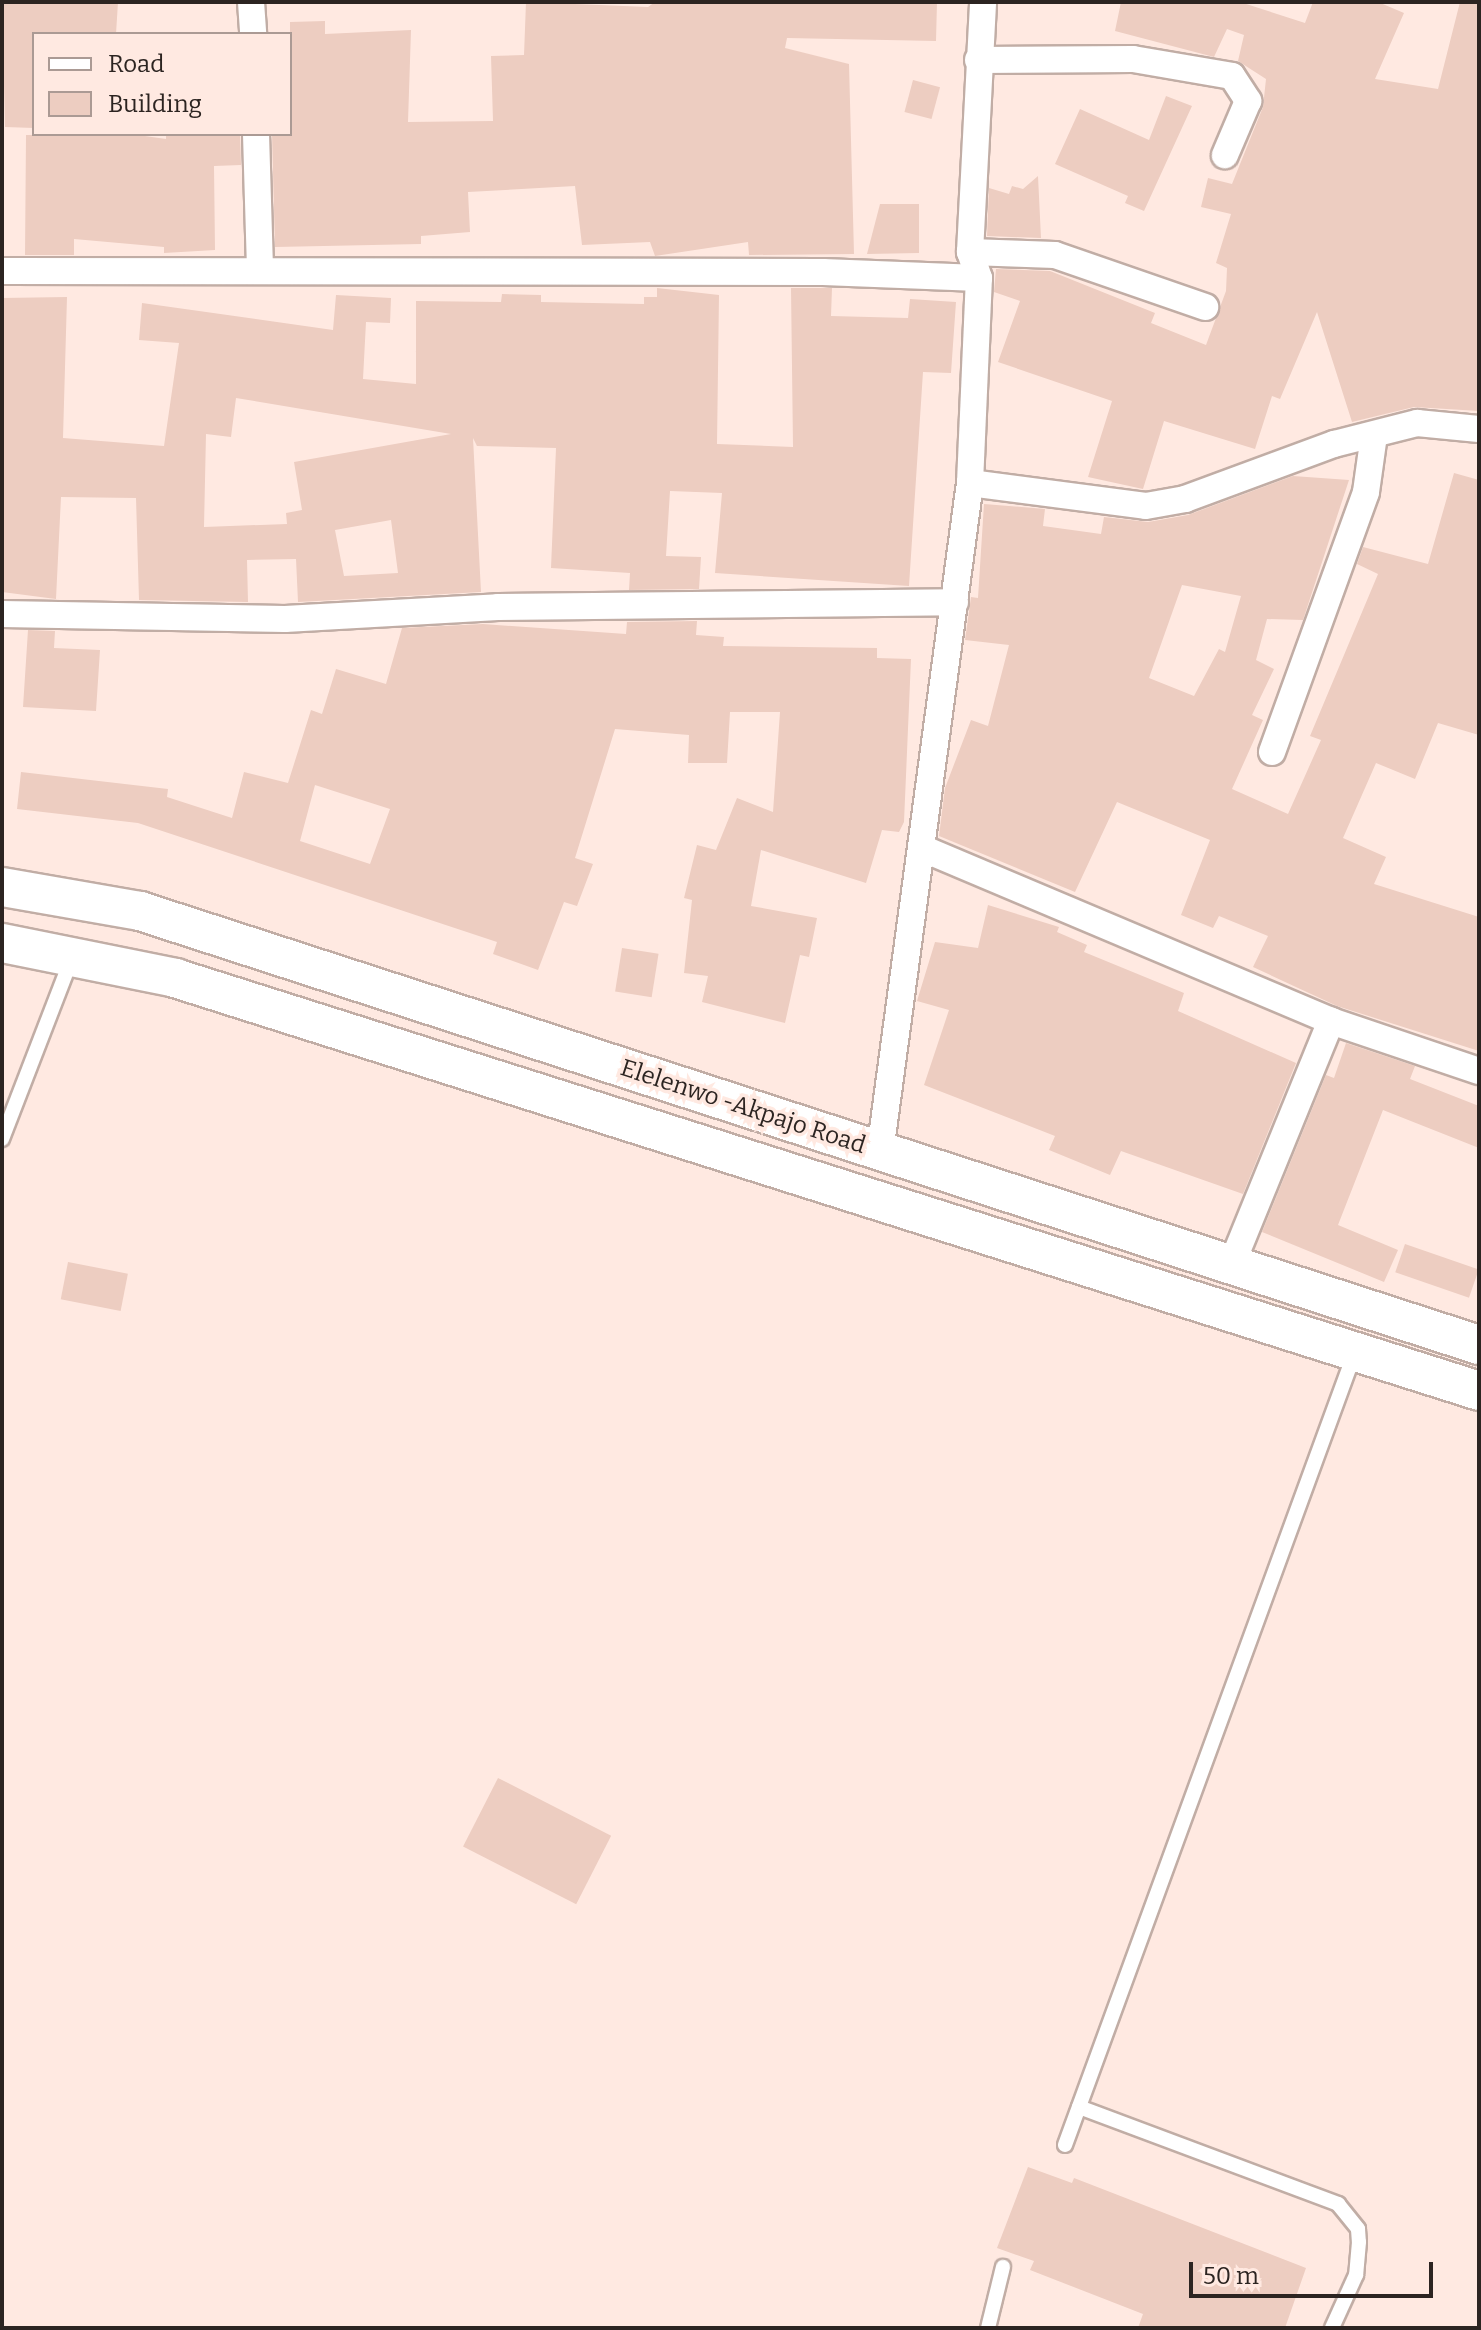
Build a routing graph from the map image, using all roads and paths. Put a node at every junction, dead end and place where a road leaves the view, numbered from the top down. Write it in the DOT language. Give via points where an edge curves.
graph roads {
  1 [pos="251,2"];
  2 [pos="983,2"];
  3 [pos="253,32"];
  4 [pos="978,60"];
  5 [pos="256,136"];
  6 [pos="1225,155"];
  7 [pos="970,252"];
  8 [pos="260,270"];
  9 [pos="2,271"];
  10 [pos="979,278"];
  11 [pos="1205,307"];
  12 [pos="1479,429"];
  13 [pos="1374,435"];
  14 [pos="970,483"];
  15 [pos="955,602"];
  16 [pos="2,614"];
  17 [pos="1272,752"];
  18 [pos="924,849"];
  19 [pos="2,887"];
  20 [pos="2,943"];
  21 [pos="72,957"];
  22 [pos="1331,1021"];
  23 [pos="1479,1071"];
  24 [pos="2,1139"];
  25 [pos="880,1152"];
  26 [pos="1231,1266"];
  27 [pos="1479,1345"];
  28 [pos="1355,1352"];
  29 [pos="1479,1391"];
  30 [pos="1079,2107"];
  31 [pos="1065,2145"];
  32 [pos="1003,2267"];
  33 [pos="988,2328"];
  34 [pos="1332,2328"];
  1 -- 3 [label="street"];
  2 -- 4 [label="street"];
  4 -- 6 [label="street" via="1133,59 1232,76 1248,101"];
  4 -- 7 [label="street"];
  5 -- 8 [label="street"];
  7 -- 10 [label="street"];
  7 -- 11 [label="street" via="1055,255"];
  8 -- 9 [label="street"];
  8 -- 10 [label="street" via="823,272"];
  10 -- 14 [label="street"];
  12 -- 13 [label="street" via="1417,423"];
  13 -- 14 [label="street" via="1185,499 1146,506"];
  13 -- 17 [label="street" via="1366,492"];
  14 -- 15 [label="street"];
  15 -- 16 [label="street" via="498,607 285,619"];
  15 -- 18 [label="street"];
  18 -- 22 [label="street"];
  18 -- 25 [label="street"];
  19 -- 25 [label="main road, Elelenwo -Akpajo Road" via="140,911"];
  20 -- 21 [label="main road, Elelenwo -Akpajo Road"];
  21 -- 24 [label="lane"];
  21 -- 28 [label="main road, Elelenwo -Akpajo Road" via="175,978"];
  22 -- 23 [label="street"];
  22 -- 26 [label="street"];
  25 -- 26 [label="main road, Elelenwo -Akpajo Road"];
  26 -- 27 [label="main road, Elelenwo -Akpajo Road"];
  28 -- 29 [label="main road, Elelenwo -Akpajo Road"];
  28 -- 30 [label="lane"];
  30 -- 31 [label="lane"];
  30 -- 34 [label="lane" via="1338,2204 1358,2229 1359,2242 1356,2275"];
  32 -- 33 [label="lane"];
}
